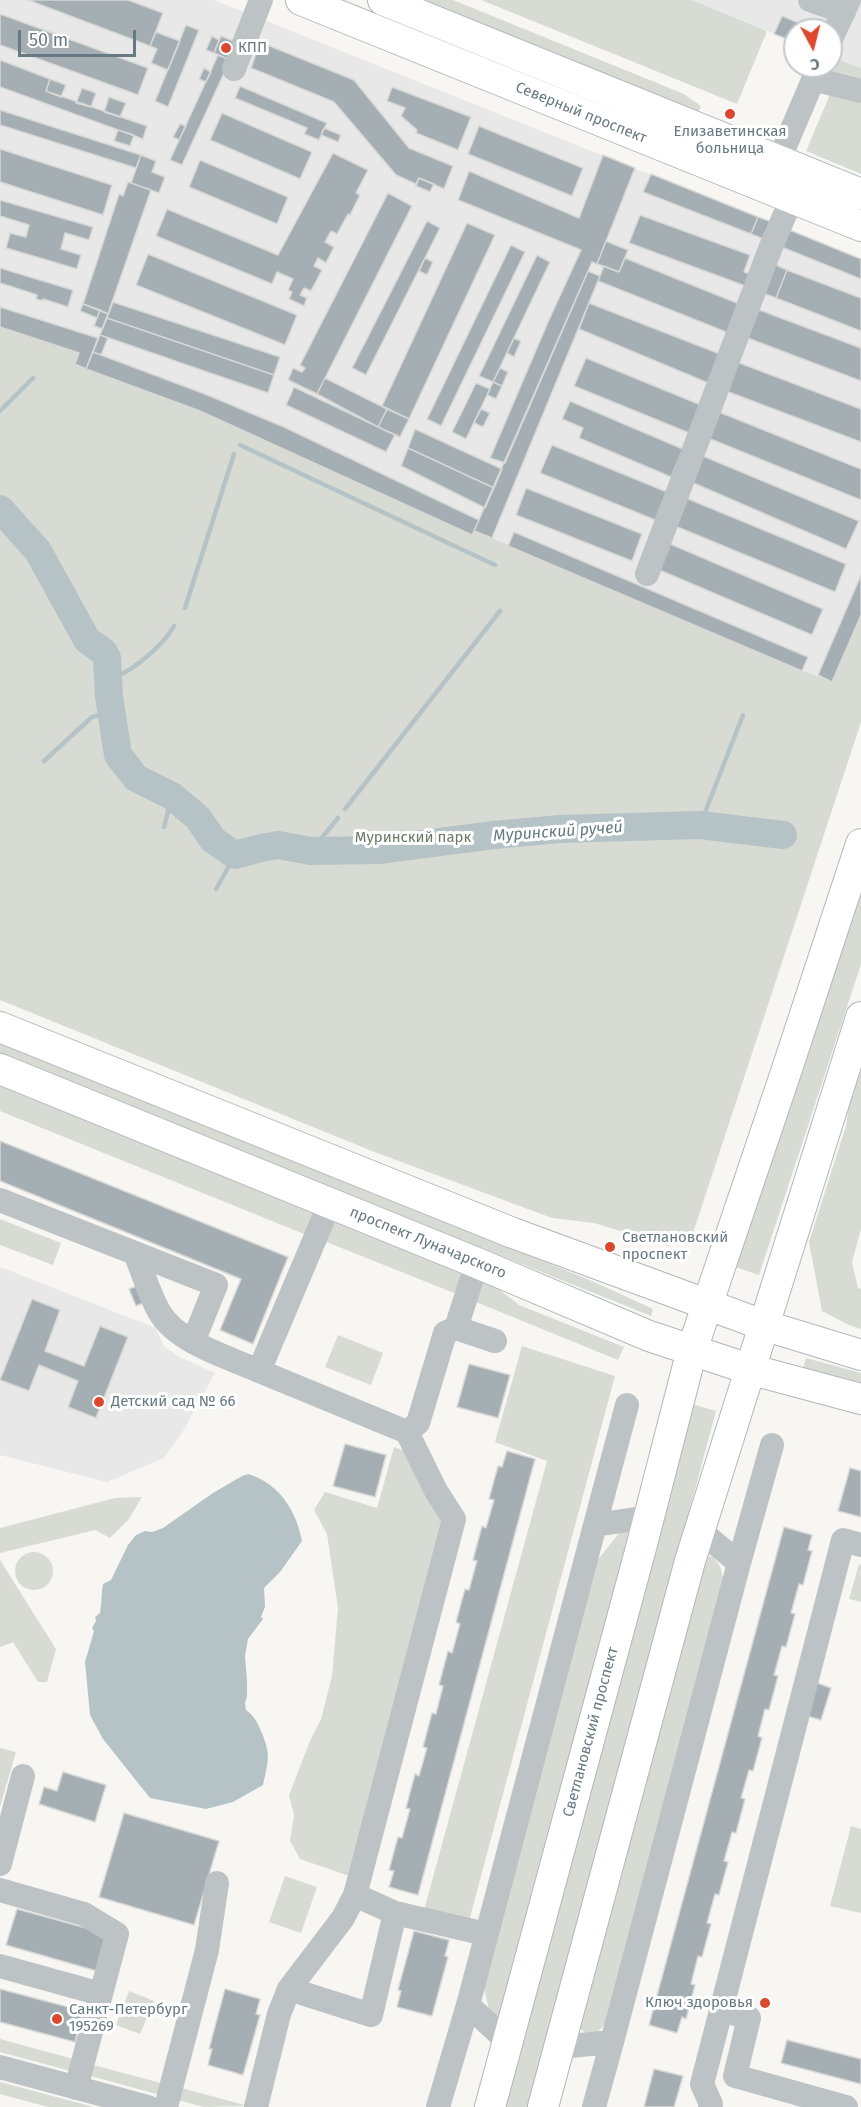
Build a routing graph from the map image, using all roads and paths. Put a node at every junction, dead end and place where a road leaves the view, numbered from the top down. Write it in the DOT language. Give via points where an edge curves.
graph roads {
  1 [pos="261,0"];
  2 [pos="301,0"];
  3 [pos="383,0"];
  4 [pos="810,0"];
  5 [pos="847,6"];
  6 [pos="234,69"];
  7 [pos="814,78"];
  8 [pos="828,78"];
  9 [pos="861,91"];
  10 [pos="779,160"];
  11 [pos="861,194"];
  12 [pos="792,198"];
  13 [pos="861,226"];
  14 [pos="647,574"];
  15 [pos="861,844"];
  16 [pos="861,1017"];
  17 [pos="0,1028"];
  18 [pos="0,1070"];
  19 [pos="0,1200"];
  20 [pos="330,1203"];
  21 [pos="135,1253"];
  22 [pos="477,1263"];
  23 [pos="707,1305"];
  24 [pos="763,1325"];
  25 [pos="456,1328"];
  26 [pos="495,1341"];
  27 [pos="193,1342"];
  28 [pos="692,1350"];
  29 [pos="861,1354"];
  30 [pos="749,1369"];
  31 [pos="259,1371"];
  32 [pos="861,1399"];
  33 [pos="627,1405"];
  34 [pos="407,1432"];
  35 [pos="772,1445"];
  36 [pos="649,1517"];
  37 [pos="595,1525"];
  38 [pos="699,1530"];
  39 [pos="861,1545"];
  40 [pos="740,1563"];
  41 [pos="23,1776"];
  42 [pos="0,1864"];
  43 [pos="217,1883"];
  44 [pos="0,1890"];
  45 [pos="355,1895"];
  46 [pos="395,1913"];
  47 [pos="486,1934"];
  48 [pos="0,1966"];
  49 [pos="289,1989"];
  50 [pos="101,1994"];
  51 [pos="468,2006"];
  52 [pos="721,2010"];
  53 [pos="508,2042"];
  54 [pos="612,2042"];
  55 [pos="559,2048"];
  56 [pos="0,2067"];
  57 [pos="735,2076"];
  58 [pos="76,2088"];
  59 [pos="711,2105"];
  60 [pos="148,2107"];
  61 [pos="166,2107"];
  62 [pos="256,2107"];
  63 [pos="438,2107"];
  64 [pos="490,2107"];
  65 [pos="543,2107"];
  66 [pos="594,2107"];
  67 [pos="846,2107"];
  1 -- 6 [label="street"];
  2 -- 12 [label="main road, Северный проспект"];
  3 -- 10 [label="main road, Северный проспект"];
  4 -- 5 [label="street"];
  7 -- 10 [label="street"];
  8 -- 9 [label="street"];
  10 -- 11 [label="main road, Северный проспект"];
  12 -- 13 [label="main road, Северный проспект"];
  12 -- 14 [label="street"];
  15 -- 23 [label="main road, Светлановский проспект"];
  16 -- 24 [label="main road"];
  17 -- 23 [label="main road" via="513,1233"];
  18 -- 20 [label="main road, проспект Луначарского"];
  19 -- 21 [label="street"];
  20 -- 22 [label="main road, проспект Луначарского"];
  20 -- 31 [label="street"];
  21 -- 27 [label="street" via="160,1314"];
  21 -- 27 [label="street" via="216,1285"];
  22 -- 25 [label="street"];
  22 -- 28 [label="main road, проспект Луначарского"];
  23 -- 24 [label="main road"];
  23 -- 28 [label="main road, Светлановский проспект"];
  24 -- 29 [label="main road"];
  24 -- 30 [label="main road"];
  25 -- 26 [label="street"];
  25 -- 34 [label="street" via="445,1333 418,1422"];
  27 -- 31 [label="street"];
  28 -- 30 [label="main road, проспект Луначарского"];
  28 -- 36 [label="main road, Светлановский проспект"];
  30 -- 32 [label="main road, проспект Луначарского"];
  30 -- 38 [label="main road"];
  31 -- 34 [label="street"];
  33 -- 37 [label="street"];
  34 -- 45 [label="street" via="454,1519"];
  35 -- 40 [label="street"];
  36 -- 37 [label="street"];
  36 -- 53 [label="main road, Светлановский проспект"];
  37 -- 47 [label="street"];
  38 -- 40 [label="street"];
  38 -- 55 [label="main road"];
  39 -- 52 [label="street" via="843,1540"];
  40 -- 54 [label="street"];
  41 -- 42 [label="street"];
  43 -- 61 [label="street" via="207,1950"];
  44 -- 50 [label="street" via="84,1914 117,1934"];
  45 -- 46 [label="street"];
  45 -- 49 [label="street" via="343,1918"];
  46 -- 47 [label="street"];
  46 -- 49 [label="street" via="370,2015"];
  47 -- 51 [label="street"];
  48 -- 50 [label="street"];
  49 -- 62 [label="street"];
  50 -- 58 [label="street"];
  51 -- 53 [label="street"];
  51 -- 63 [label="street"];
  52 -- 57 [label="street" via="748,2018"];
  52 -- 59 [label="street" via="702,2084"];
  53 -- 64 [label="main road, Светлановский проспект"];
  54 -- 55 [label="street"];
  54 -- 66 [label="street"];
  55 -- 65 [label="main road"];
  56 -- 58 [label="street"];
  57 -- 59 [label="street" via="730,2092"];
  57 -- 67 [label="street"];
  58 -- 60 [label="street"];
}
